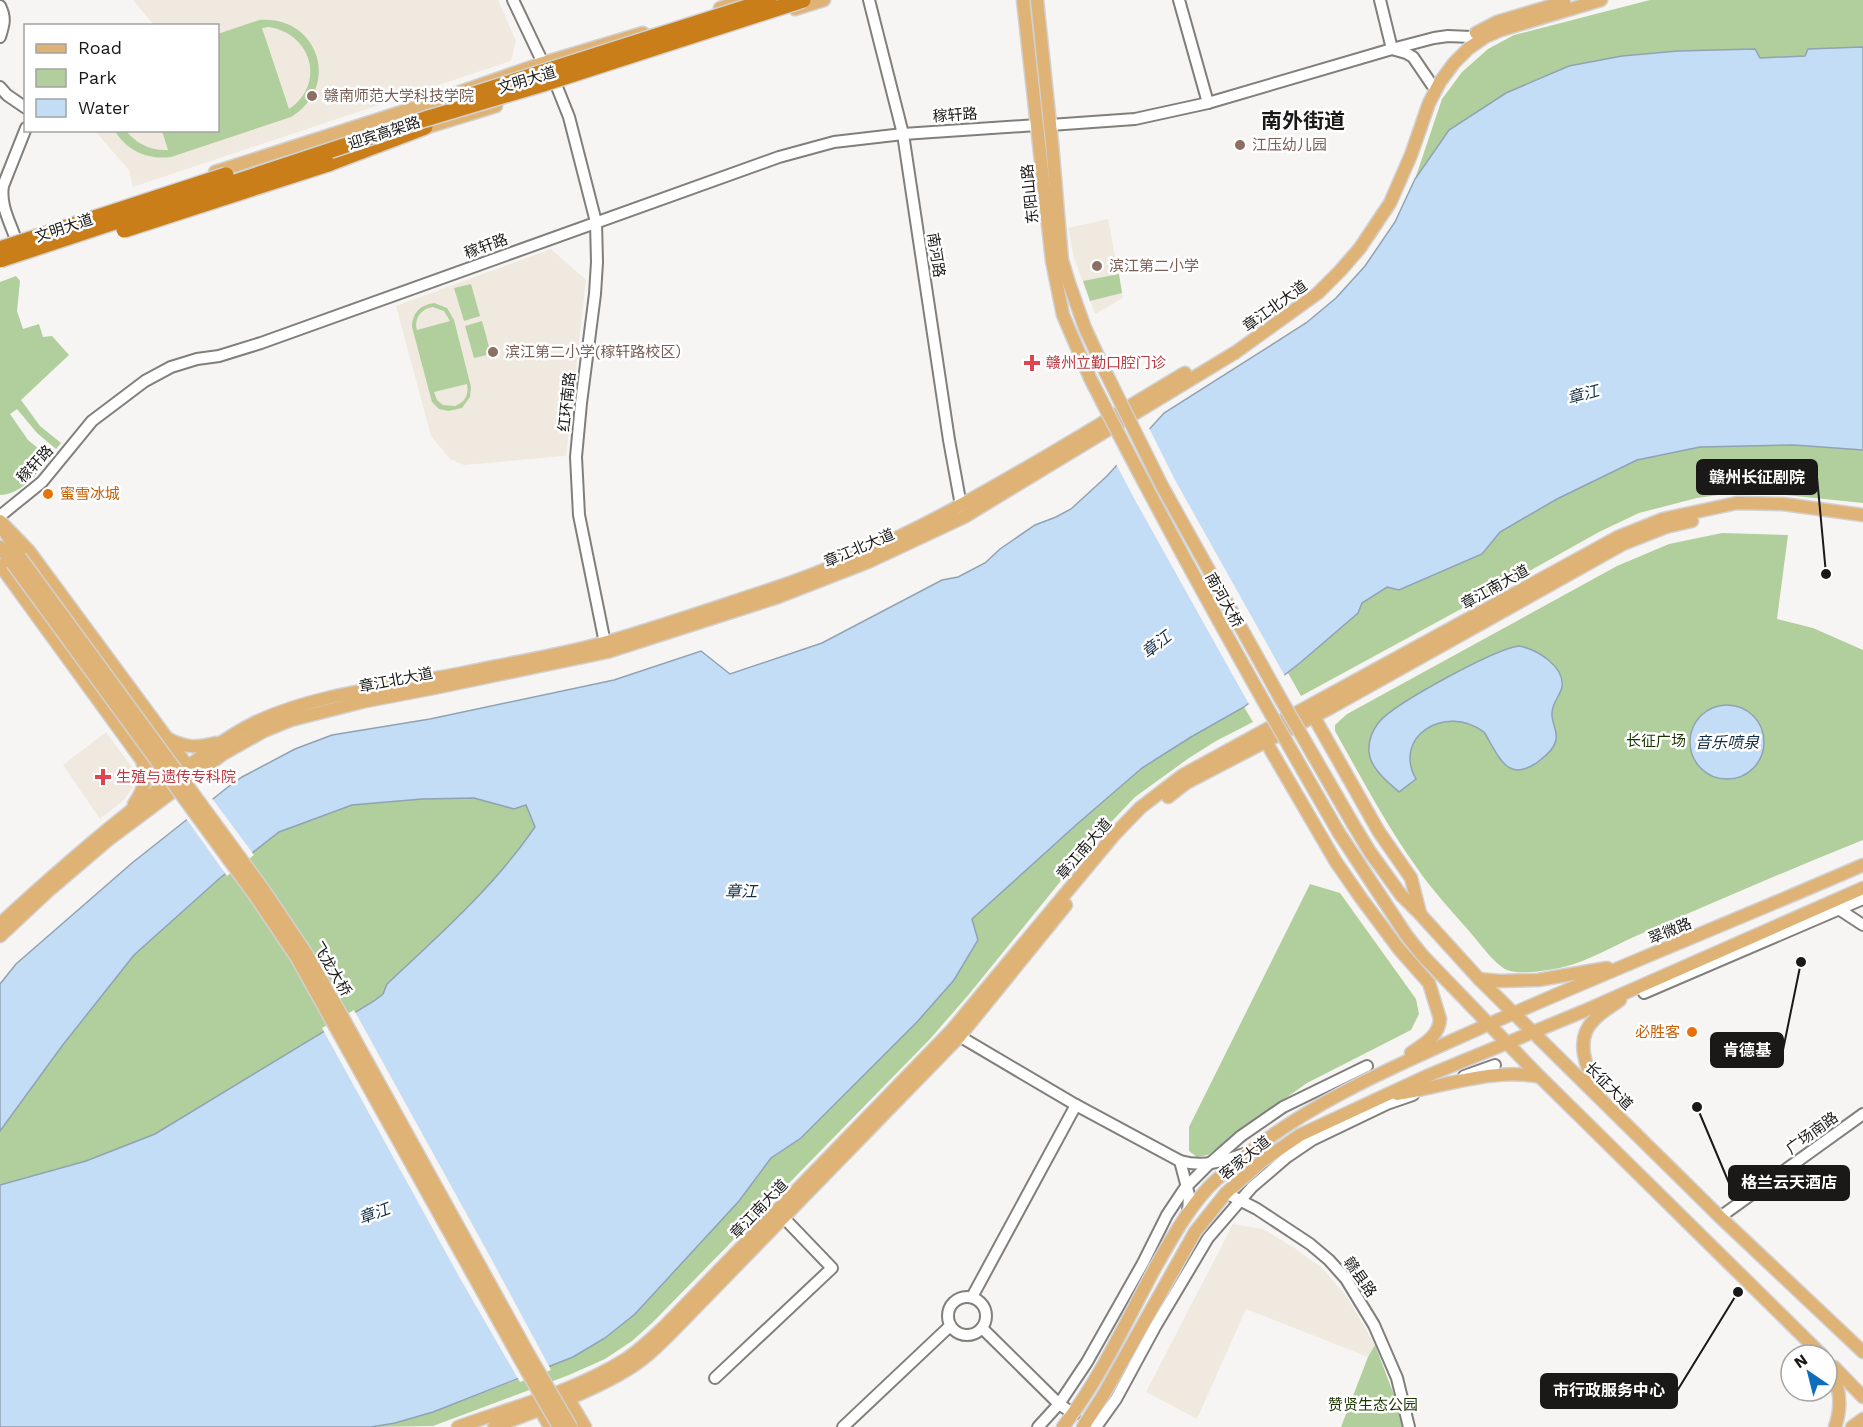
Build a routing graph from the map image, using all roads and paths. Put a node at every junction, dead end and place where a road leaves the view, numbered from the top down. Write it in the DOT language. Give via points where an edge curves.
graph roads {
  1 [pos="513,0"];
  2 [pos="739,0"];
  3 [pos="744,0"];
  4 [pos="769,0"];
  5 [pos="803,0"];
  6 [pos="824,0"];
  7 [pos="869,0"];
  8 [pos="1023,0"];
  9 [pos="1037,0"];
  10 [pos="1179,0"];
  11 [pos="1380,0"];
  12 [pos="1571,0"];
  13 [pos="1601,0"];
  14 [pos="0,6"];
  15 [pos="0,37"];
  16 [pos="1474,40"];
  17 [pos="1392,49"];
  18 [pos="540,68"];
  19 [pos="1432,85"];
  20 [pos="0,87"];
  21 [pos="557,87"];
  22 [pos="1208,103"];
  23 [pos="24,107"];
  24 [pos="1037,125"];
  25 [pos="1050,125"];
  26 [pos="425,127"];
  27 [pos="24,132"];
  28 [pos="903,134"];
  29 [pos="2,205"];
  30 [pos="596,222"];
  31 [pos="15,237"];
  32 [pos="0,242"];
  33 [pos="0,249"];
  34 [pos="0,264"];
  35 [pos="1105,371"];
  36 [pos="1090,378"];
  37 [pos="962,512"];
  38 [pos="1863,515"];
  39 [pos="0,516"];
  40 [pos="1863,521"];
  41 [pos="0,522"];
  42 [pos="0,547"];
  43 [pos="11,562"];
  44 [pos="605,647"];
  45 [pos="1308,707"];
  46 [pos="1263,737"];
  47 [pos="166,738"];
  48 [pos="223,742"];
  49 [pos="142,760"];
  50 [pos="191,771"];
  51 [pos="164,791"];
  52 [pos="126,814"];
  53 [pos="1353,824"];
  54 [pos="1863,865"];
  55 [pos="1863,888"];
  56 [pos="1381,896"];
  57 [pos="1863,899"];
  58 [pos="1834,906"];
  59 [pos="1420,914"];
  60 [pos="0,924"];
  61 [pos="1863,925"];
  62 [pos="1388,934"];
  63 [pos="0,936"];
  64 [pos="1407,958"];
  65 [pos="1626,965"];
  66 [pos="1435,968"];
  67 [pos="1479,979"];
  68 [pos="1642,989"];
  69 [pos="1514,1013"];
  70 [pos="1489,1024"];
  71 [pos="1533,1032"];
  72 [pos="955,1034"];
  73 [pos="1507,1043"];
  74 [pos="1495,1065"];
  75 [pos="1370,1072"];
  76 [pos="1542,1078"];
  77 [pos="1428,1089"];
  78 [pos="1378,1097"];
  79 [pos="1606,1103"];
  80 [pos="1076,1105"];
  81 [pos="1863,1114"];
  82 [pos="1249,1152"];
  83 [pos="1180,1161"];
  84 [pos="1209,1164"];
  85 [pos="1187,1186"];
  86 [pos="1226,1193"];
  87 [pos="1240,1200"];
  88 [pos="1188,1213"];
  89 [pos="783,1217"];
  90 [pos="1720,1217"];
  91 [pos="972,1298"];
  92 [pos="950,1326"];
  93 [pos="982,1328"];
  94 [pos="1810,1343"];
  95 [pos="1860,1348"];
  96 [pos="1839,1373"];
  97 [pos="715,1378"];
  98 [pos="1839,1387"];
  99 [pos="1863,1396"];
  100 [pos="568,1398"];
  101 [pos="1059,1404"];
  102 [pos="540,1409"];
  103 [pos="1074,1414"];
  104 [pos="1863,1419"];
  105 [pos="1088,1426"];
  106 [pos="458,1427"];
  107 [pos="495,1427"];
  108 [pos="550,1427"];
  109 [pos="560,1427"];
  110 [pos="571,1427"];
  111 [pos="585,1427"];
  112 [pos="843,1427"];
  113 [pos="1038,1427"];
  114 [pos="1063,1427"];
  115 [pos="1409,1427"];
  116 [pos="1835,1427"];
  117 [pos="1852,1427"];
  1 -- 18 [label="street, 红环南路"];
  2 -- 18 [label="highway, bridge" via="653,26"];
  3 -- 18 [label="main road, 文明大道"];
  4 -- 18 [label="highway, 迎宾高架路, bridge"];
  5 -- 34 [label="highway, 迎宾高架路, bridge" via="425,119"];
  6 -- 21 [label="main road, 文明大道"];
  7 -- 28 [label="street, 南河路"];
  8 -- 24 [label="main road, 东阳山路"];
  9 -- 25 [label="main road, 东阳山路"];
  10 -- 22 [label="street"];
  11 -- 17 [label="street"];
  12 -- 16 [label="main road, 章江北大道" via="1497,22"];
  13 -- 16 [label="main road, 章江北大道"];
  14 -- 15 [label="street" via="5,15"];
  16 -- 17 [label="street" via="1448,36"];
  16 -- 19 [label="main road, 章江北大道" via="1447,60"];
  16 -- 37 [label="main road, 章江北大道" via="1440,82 1429,103 1390,202 1360,248 1318,293 1236,352"];
  17 -- 19 [label="street" via="1413,57"];
  17 -- 22 [label="street"];
  18 -- 21 [label="street, 红环南路"];
  18 -- 31 [label="main road, 文明大道"];
  18 -- 33 [label="highway, 迎宾高架路, bridge"];
  19 -- 37 [label="main road, 章江北大道" via="1385,199 1354,244 1314,287 1269,321"];
  20 -- 23 [label="street"];
  21 -- 26 [label="main road, 文明大道"];
  21 -- 30 [label="street, 红环南路" via="569,117"];
  22 -- 25 [label="street" via="1135,119"];
  24 -- 28 [label="street, 稼轩路"];
  24 -- 36 [label="main road, 东阳山路" via="1063,315"];
  25 -- 35 [label="main road, 东阳山路" via="1062,260 1085,328"];
  26 -- 34 [label="main road, 文明大道"];
  26 -- 34 [label="highway, bridge" via="176,214"];
  27 -- 29 [label="street" via="3,186"];
  28 -- 30 [label="street, 稼轩路" via="834,142 779,157"];
  28 -- 37 [label="street, 南河路"];
  29 -- 31 [label="street"];
  30 -- 39 [label="street, 稼轩路" via="261,343 171,367 145,381 92,421 42,482"];
  30 -- 44 [label="street, 红环南路" via="595,294 576,457 579,515"];
  31 -- 32 [label="main road, 文明大道"];
  35 -- 53 [label="main road, 南河大桥, bridge" via="1162,486"];
  36 -- 56 [label="main road, 南河大桥, bridge" via="1264,704"];
  37 -- 44 [label="main road, 章江北大道" via="787,584"];
  38 -- 45 [label="main road, 章江南大道" via="1783,504 1737,503 1663,519 1618,537"];
  40 -- 46 [label="main road, 章江南大道" via="1783,511 1737,511 1666,527 1623,544 1330,708"];
  41 -- 43 [label="main road"];
  41 -- 47 [label="main road" via="29,551"];
  42 -- 43 [label="main road"];
  43 -- 49 [label="main road"];
  43 -- 109 [label="main road, 飞龙大桥, bridge" via="297,958"];
  43 -- 110 [label="main road, 飞龙大桥, bridge" via="263,888 306,953"];
  44 -- 48 [label="main road, 章江北大道" via="309,703 256,723"];
  44 -- 50 [label="main road, 章江北大道" via="291,720 249,738"];
  45 -- 46 [label="main road, 章江南大道"];
  45 -- 59 [label="main road" via="1373,822 1411,878"];
  46 -- 62 [label="main road" via="1336,862"];
  46 -- 72 [label="main road, 章江南大道" via="1182,776 1140,808 1076,880"];
  47 -- 48 [label="main road" via="192,747"];
  47 -- 50 [label="main road"];
  48 -- 50 [label="main road, 章江北大道"];
  49 -- 51 [label="main road"];
  49 -- 52 [label="main road" via="145,771 141,793"];
  50 -- 51 [label="main road, 章江北大道"];
  51 -- 52 [label="main road, 章江北大道"];
  51 -- 63 [label="main road, 章江北大道"];
  52 -- 60 [label="main road, 章江北大道"];
  53 -- 59 [label="main road, 长征大道" via="1392,884"];
  54 -- 65 [label="main road, 翠微路"];
  55 -- 58 [label="main road"];
  56 -- 62 [label="main road"];
  56 -- 66 [label="main road" via="1407,936"];
  57 -- 58 [label="street"];
  58 -- 61 [label="street"];
  58 -- 68 [label="main road"];
  59 -- 67 [label="main road, 长征大道"];
  62 -- 64 [label="main road"];
  64 -- 66 [label="main road"];
  64 -- 75 [label="main road" via="1429,983 1440,1025 1428,1041"];
  65 -- 67 [label="main road" via="1538,980"];
  65 -- 69 [label="main road, 翠微路"];
  66 -- 70 [label="main road"];
  67 -- 69 [label="main road, 长征大道"];
  68 -- 71 [label="main road"];
  68 -- 79 [label="main road" via="1593,1020 1584,1036 1585,1063"];
  69 -- 70 [label="main road, 翠微路"];
  69 -- 71 [label="main road, 长征大道"];
  70 -- 73 [label="main road"];
  70 -- 75 [label="main road, 客家大道"];
  71 -- 73 [label="main road, 客家大道"];
  71 -- 79 [label="main road, 长征大道"];
  72 -- 80 [label="street"];
  72 -- 89 [label="main road, 章江南大道" via="867,1134"];
  72 -- 106 [label="main road, 章江南大道" via="640,1350 589,1379"];
  73 -- 76 [label="main road"];
  73 -- 78 [label="main road, 客家大道"];
  74 -- 77 [label="street"];
  75 -- 82 [label="main road, 客家大道"];
  75 -- 84 [label="street" via="1283,1107"];
  76 -- 77 [label="main road" via="1513,1074"];
  76 -- 94 [label="main road"];
  77 -- 78 [label="main road"];
  77 -- 87 [label="street" via="1312,1140 1260,1179"];
  78 -- 86 [label="main road, 客家大道" via="1300,1135"];
  79 -- 90 [label="main road, 长征大道"];
  80 -- 83 [label="street"];
  80 -- 91 [label="street"];
  81 -- 90 [label="street, 广场南路"];
  82 -- 84 [label="street"];
  82 -- 88 [label="main road, 客家大道" via="1209,1187"];
  83 -- 84 [label="street"];
  83 -- 85 [label="street"];
  84 -- 85 [label="street"];
  85 -- 88 [label="street"];
  85 -- 101 [label="street"];
  86 -- 87 [label="street, 赣县路"];
  86 -- 105 [label="main road, 客家大道" via="1195,1232"];
  87 -- 105 [label="street" via="1208,1238 1116,1398"];
  87 -- 115 [label="street, 赣县路" via="1310,1244 1346,1279 1374,1325 1397,1378"];
  88 -- 103 [label="main road, 客家大道"];
  89 -- 97 [label="street" via="832,1268"];
  89 -- 100 [label="main road, 章江南大道" via="645,1357"];
  90 -- 95 [label="main road, 长征大道"];
  91 -- 92 [label="street" via="962,1297 953,1302 947,1316"];
  91 -- 93 [label="street" via="986,1312"];
  92 -- 93 [label="street" via="967,1336"];
  92 -- 112 [label="street"];
  93 -- 101 [label="street"];
  96 -- 99 [label="main road"];
  98 -- 116 [label="main road" via="1840,1409"];
  100 -- 102 [label="main road, 章江南大道"];
  100 -- 111 [label="main road"];
  101 -- 103 [label="street"];
  101 -- 113 [label="street"];
  102 -- 107 [label="main road, 章江南大道"];
  102 -- 108 [label="main road"];
  103 -- 114 [label="main road, 客家大道"];
  104 -- 117 [label="main road"];
}
